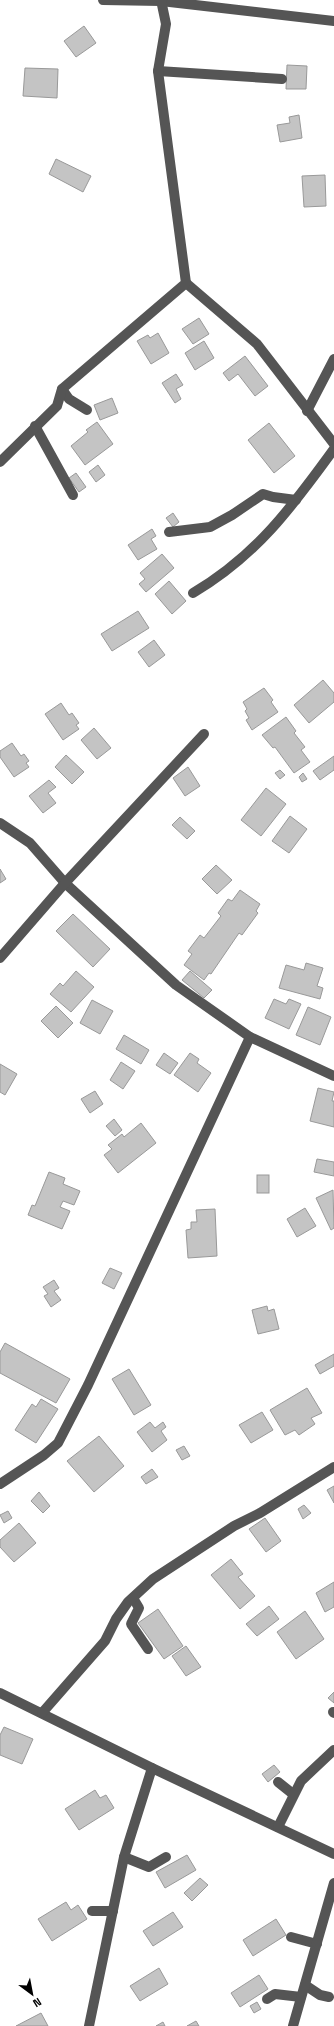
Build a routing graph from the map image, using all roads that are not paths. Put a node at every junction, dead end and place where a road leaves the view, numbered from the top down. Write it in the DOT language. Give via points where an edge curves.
graph roads {
  1 [pos="103,0"];
  2 [pos="161,1"];
  3 [pos="334,21"];
  4 [pos="158,71"];
  5 [pos="282,79"];
  6 [pos="186,282"];
  7 [pos="334,359"];
  8 [pos="62,389"];
  9 [pos="87,410"];
  10 [pos="308,411"];
  11 [pos="35,426"];
  12 [pos="334,444"];
  13 [pos="334,449"];
  14 [pos="0,462"];
  15 [pos="73,495"];
  16 [pos="296,500"];
  17 [pos="169,532"];
  18 [pos="193,593"];
  19 [pos="204,734"];
  20 [pos="0,823"];
  21 [pos="65,883"];
  22 [pos="0,958"];
  23 [pos="250,1037"];
  24 [pos="334,1076"];
  25 [pos="334,1467"];
  26 [pos="0,1484"];
  27 [pos="133,1598"];
  28 [pos="148,1649"];
  29 [pos="0,1693"];
  30 [pos="42,1713"];
  31 [pos="334,1750"];
  32 [pos="152,1768"];
  33 [pos="278,1782"];
  34 [pos="293,1794"];
  35 [pos="278,1827"];
  36 [pos="334,1854"];
  37 [pos="124,1857"];
  38 [pos="166,1857"];
  39 [pos="334,1883"];
  40 [pos="92,1911"];
  41 [pos="113,1911"];
  42 [pos="291,1937"];
  43 [pos="317,1944"];
  44 [pos="305,1984"];
  45 [pos="301,1997"];
  46 [pos="329,1997"];
  47 [pos="267,1999"];
  48 [pos="89,2026"];
  49 [pos="293,2026"];
  1 -- 2 [label="street"];
  2 -- 3 [label="street"];
  2 -- 4 [label="street" via="166,24"];
  4 -- 5 [label="street"];
  4 -- 6 [label="street"];
  6 -- 8 [label="street"];
  6 -- 10 [label="street" via="257,344"];
  7 -- 10 [label="street"];
  8 -- 9 [label="street" via="69,400"];
  8 -- 11 [label="street" via="56,406"];
  10 -- 12 [label="street"];
  11 -- 14 [label="street"];
  11 -- 15 [label="street"];
  13 -- 16 [label="street"];
  16 -- 17 [label="street" via="263,494 210,527"];
  16 -- 18 [label="street" via="264,538 219,578"];
  19 -- 21 [label="street"];
  20 -- 21 [label="street" via="30,843"];
  21 -- 22 [label="street"];
  21 -- 23 [label="street" via="176,985"];
  23 -- 24 [label="street"];
  23 -- 26 [label="street" via="88,1385 58,1443 44,1456"];
  25 -- 27 [label="street" via="260,1513 234,1526 153,1579"];
  27 -- 28 [label="street" via="139,1608 131,1624"];
  27 -- 30 [label="street" via="116,1619 105,1641"];
  29 -- 30 [label="street"];
  30 -- 32 [label="street"];
  31 -- 34 [label="street" via="301,1781"];
  32 -- 35 [label="street"];
  32 -- 37 [label="street"];
  33 -- 34 [label="street"];
  34 -- 35 [label="street"];
  35 -- 36 [label="street"];
  37 -- 38 [label="street" via="149,1867"];
  37 -- 41 [label="street"];
  39 -- 43 [label="street"];
  40 -- 41 [label="street"];
  41 -- 48 [label="street"];
  42 -- 43 [label="street"];
  43 -- 44 [label="street"];
  44 -- 45 [label="street"];
  44 -- 46 [label="street" via="320,1995"];
  45 -- 47 [label="street" via="275,1994"];
  45 -- 49 [label="street"];
}
